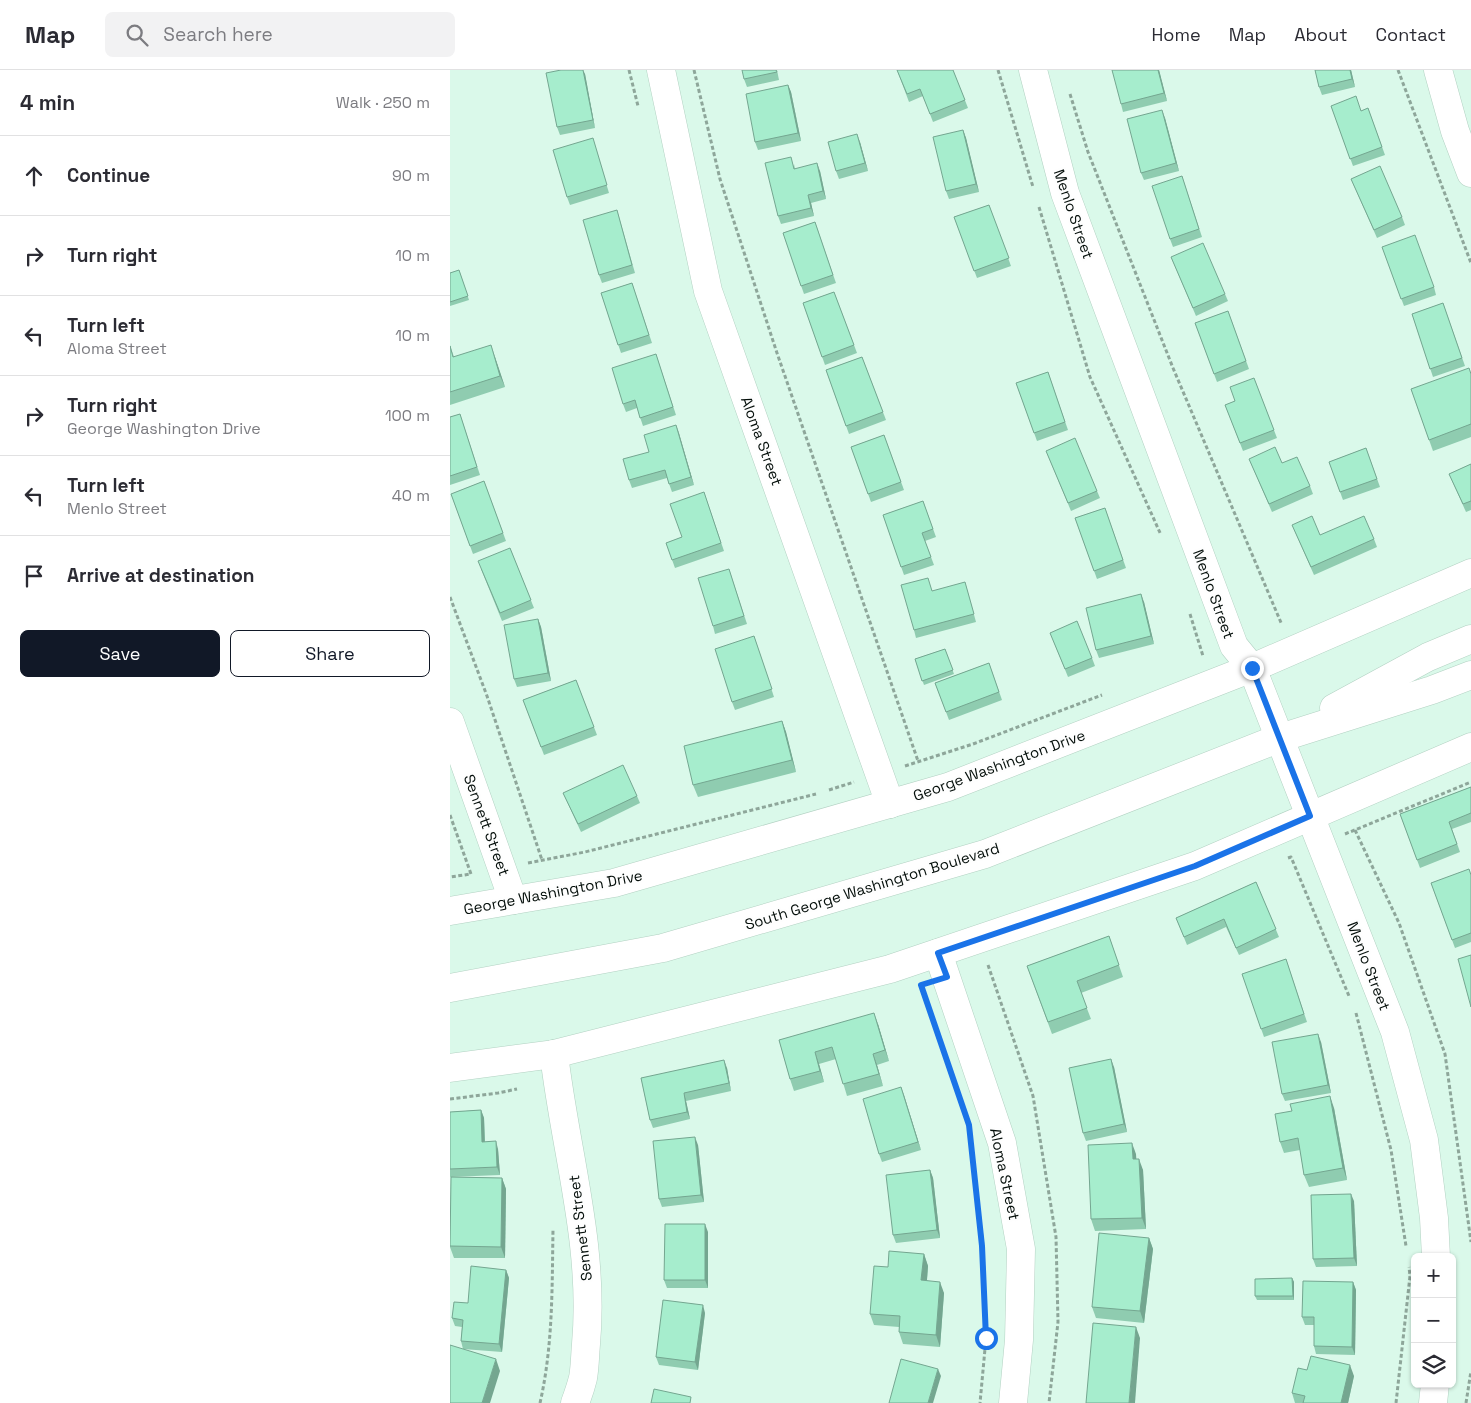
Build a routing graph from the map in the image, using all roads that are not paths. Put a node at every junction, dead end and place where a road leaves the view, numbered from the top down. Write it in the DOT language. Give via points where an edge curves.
graph roads {
  1 [pos="660,70"];
  2 [pos="1033,70"];
  3 [pos="1438,70"];
  4 [pos="1471,173"];
  5 [pos="1471,573"];
  6 [pos="1471,639"];
  7 [pos="1252,668"];
  8 [pos="1471,675"];
  9 [pos="450,722"];
  10 [pos="1280,738"];
  11 [pos="1471,748"];
  12 [pos="890,804"];
  13 [pos="1310,816"];
  14 [pos="514,900"];
  15 [pos="450,912"];
  16 [pos="943,965"];
  17 [pos="450,988"];
  18 [pos="555,1066"];
  19 [pos="450,1068"];
  20 [pos="1436,1253"];
  21 [pos="1435,1388"];
  22 [pos="575,1403"];
  23 [pos="1013,1403"];
  24 [pos="1433,1403"];
  1 -- 12 [label="street, Aloma Street" via="708,291"];
  2 -- 7 [label="street, Menlo Street" via="1065,193 1234,646"];
  3 -- 4 [label="street"];
  5 -- 7 [label="street, George Washington Drive"];
  6 -- 10 [label="street, South George Washington Boulevard" via="1428,657"];
  7 -- 10 [label="street, Menlo Street"];
  7 -- 12 [label="street, George Washington Drive" via="948,787"];
  8 -- 10 [label="street, South George Washington Boulevard"];
  9 -- 14 [label="street, Sennett Street"];
  10 -- 13 [label="street, Menlo Street"];
  10 -- 17 [label="street, South George Washington Boulevard" via="977,856 662,948"];
  11 -- 13 [label="street"];
  12 -- 14 [label="street, George Washington Drive" via="614,883"];
  13 -- 16 [label="street" via="1195,866"];
  13 -- 20 [label="street, Menlo Street" via="1395,1032 1424,1140"];
  14 -- 15 [label="street, George Washington Drive"];
  16 -- 18 [label="street" via="890,970"];
  16 -- 23 [label="street, Aloma Street" via="1002,1143 1021,1249 1019,1340"];
  18 -- 19 [label="street"];
  18 -- 22 [label="street, Sennett Street" via="580,1208 587,1272 587,1334 583,1377"];
  21 -- 24 [label="street"];
}
